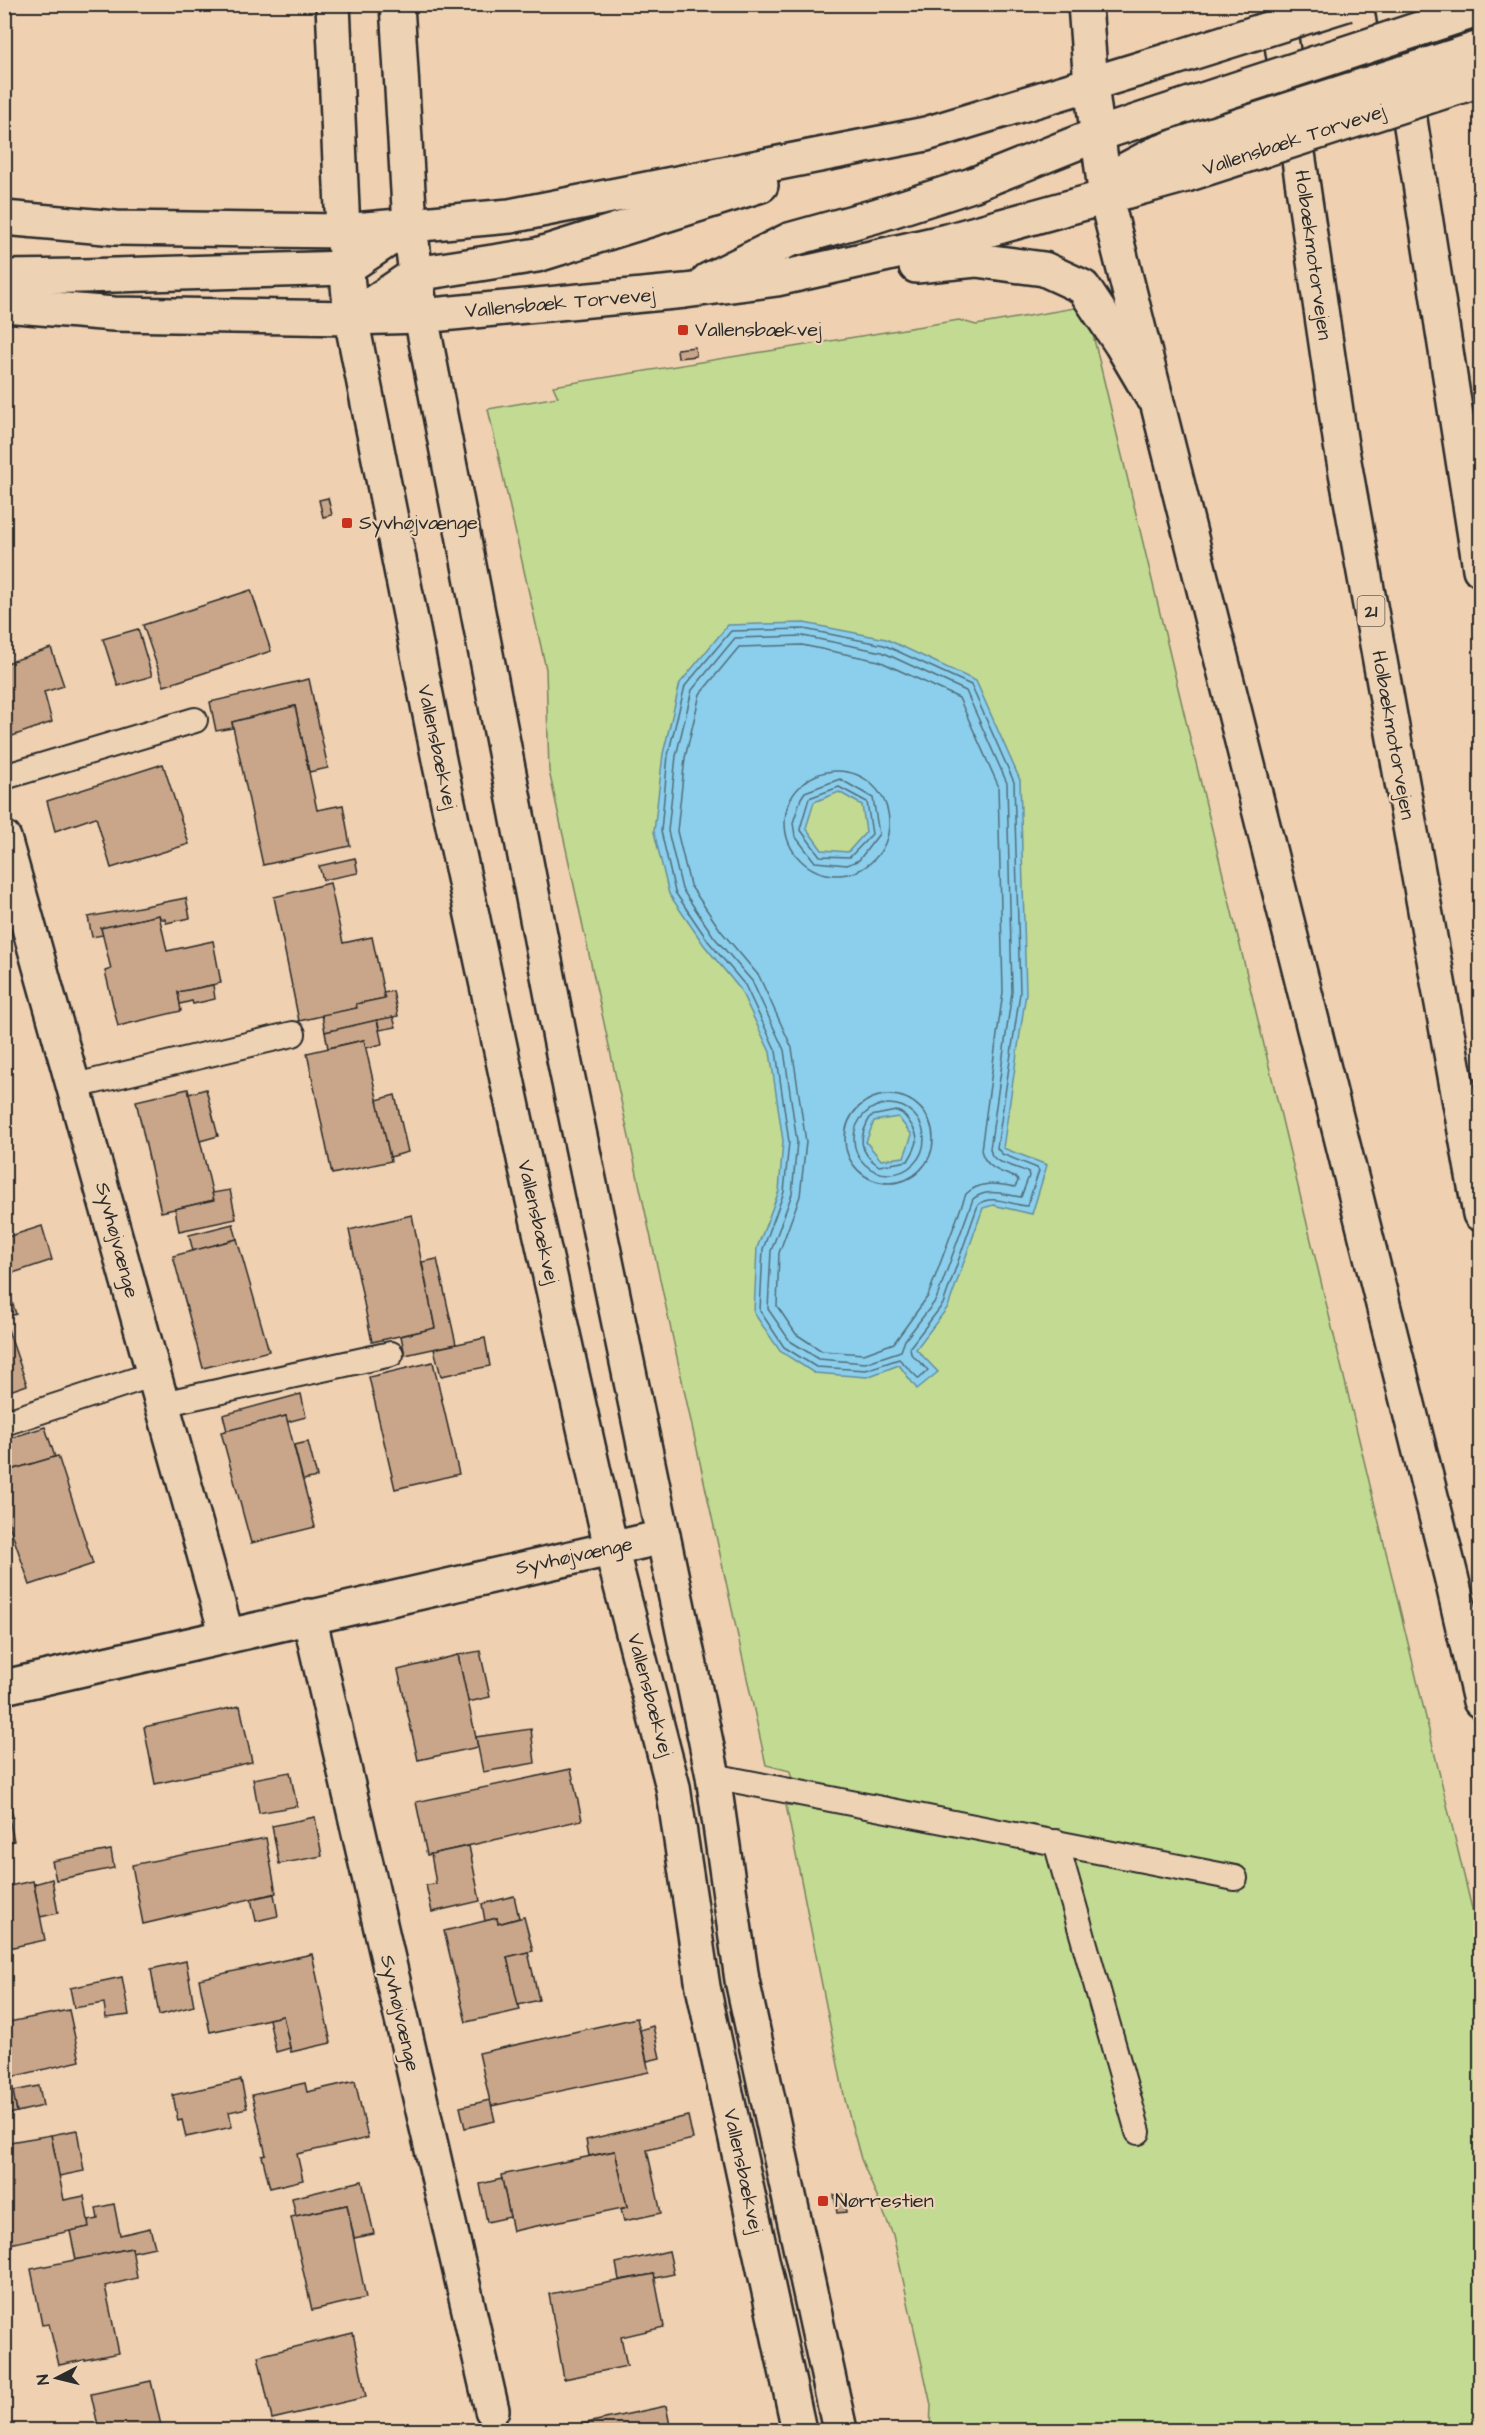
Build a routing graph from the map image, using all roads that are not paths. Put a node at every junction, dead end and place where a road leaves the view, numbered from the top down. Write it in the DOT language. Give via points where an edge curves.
graph roads {
  1 [pos="333,4"];
  2 [pos="397,4"];
  3 [pos="1085,4"];
  4 [pos="1276,4"];
  5 [pos="1347,4"];
  6 [pos="1392,4"];
  7 [pos="1480,9"];
  8 [pos="1480,48"];
  9 [pos="1480,80"];
  10 [pos="1091,85"];
  11 [pos="926,134"];
  12 [pos="1099,134"];
  13 [pos="1184,159"];
  14 [pos="1106,198"];
  15 [pos="4,218"];
  16 [pos="410,225"];
  17 [pos="343,231"];
  18 [pos="346,268"];
  19 [pos="416,274"];
  20 [pos="4,277"];
  21 [pos="777,279"];
  22 [pos="685,291"];
  23 [pos="4,305"];
  24 [pos="421,316"];
  25 [pos="351,318"];
  26 [pos="1159,408"];
  27 [pos="1480,569"];
  28 [pos="195,720"];
  29 [pos="4,777"];
  30 [pos="5,842"];
  31 [pos="293,1034"];
  32 [pos="75,1086"];
  33 [pos="1480,1214"];
  34 [pos="391,1354"];
  35 [pos="158,1389"];
  36 [pos="4,1423"];
  37 [pos="663,1537"];
  38 [pos="612,1548"];
  39 [pos="309,1616"];
  40 [pos="227,1636"];
  41 [pos="4,1687"];
  42 [pos="1480,1701"];
  43 [pos="713,1776"];
  44 [pos="1056,1842"];
  45 [pos="1235,1878"];
  46 [pos="1138,2132"];
  47 [pos="492,2410"];
  48 [pos="799,2430"];
  49 [pos="840,2430"];
  1 -- 17 [label="main road, Vallensbækvej"];
  2 -- 16 [label="main road, Vallensbækvej"];
  3 -- 10 [label="main road"];
  4 -- 33 [label="main road, Holbækmotorvejen / 21" via="1341,445"];
  5 -- 10 [label="main road, bridge"];
  6 -- 27 [label="main road"];
  7 -- 12 [label="main road, bridge"];
  8 -- 13 [label="main road, bridge"];
  9 -- 13 [label="main road, Vallensbæk Torvevej, bridge"];
  10 -- 11 [label="main road"];
  10 -- 12 [label="main road"];
  11 -- 16 [label="main road" via="510,216"];
  11 -- 19 [label="main road" via="537,255"];
  12 -- 14 [label="main road"];
  12 -- 22 [label="main road" via="972,185 789,240"];
  13 -- 14 [label="main road, Vallensbæk Torvevej"];
  14 -- 21 [label="main road, Vallensbæk Torvevej" via="951,240"];
  14 -- 26 [label="main road"];
  15 -- 17 [label="main road" via="116,228"];
  16 -- 17 [label="main road"];
  16 -- 18 [label="main road"];
  16 -- 19 [label="main road, Vallensbækvej"];
  17 -- 18 [label="main road, Vallensbækvej"];
  18 -- 20 [label="main road"];
  18 -- 25 [label="main road, Vallensbækvej"];
  19 -- 24 [label="main road, Vallensbækvej"];
  19 -- 25 [label="main road"];
  21 -- 22 [label="main road, Vallensbæk Torvevej"];
  21 -- 26 [label="main road" via="976,260 1044,269 1083,287"];
  22 -- 24 [label="main road, Vallensbæk Torvevej"];
  23 -- 25 [label="main road, Vallensbæk Torvevej" via="114,314"];
  24 -- 25 [label="main road, Vallensbæk Torvevej"];
  24 -- 37 [label="main road, Vallensbækvej" via="564,1059"];
  25 -- 38 [label="main road, Vallensbækvej" via="440,765"];
  26 -- 42 [label="main road"];
  28 -- 29 [label="lane"];
  30 -- 32 [label="main road, Syvhøjvænge"];
  31 -- 32 [label="lane"];
  32 -- 35 [label="main road, Syvhøjvænge"];
  34 -- 35 [label="lane"];
  35 -- 36 [label="lane"];
  35 -- 40 [label="main road, Syvhøjvænge"];
  37 -- 38 [label="main road, Syvhøjvænge"];
  37 -- 43 [label="main road, Vallensbækvej"];
  38 -- 39 [label="main road, Syvhøjvænge"];
  38 -- 48 [label="main road, Vallensbækvej" via="673,1787 703,1987"];
  39 -- 40 [label="main road, Syvhøjvænge"];
  39 -- 47 [label="main road, Syvhøjvænge"];
  40 -- 41 [label="main road, Syvhøjvænge"];
  43 -- 44 [label="lane"];
  43 -- 49 [label="main road, Vallensbækvej" via="742,1980"];
  44 -- 45 [label="lane"];
  44 -- 46 [label="lane"];
}
